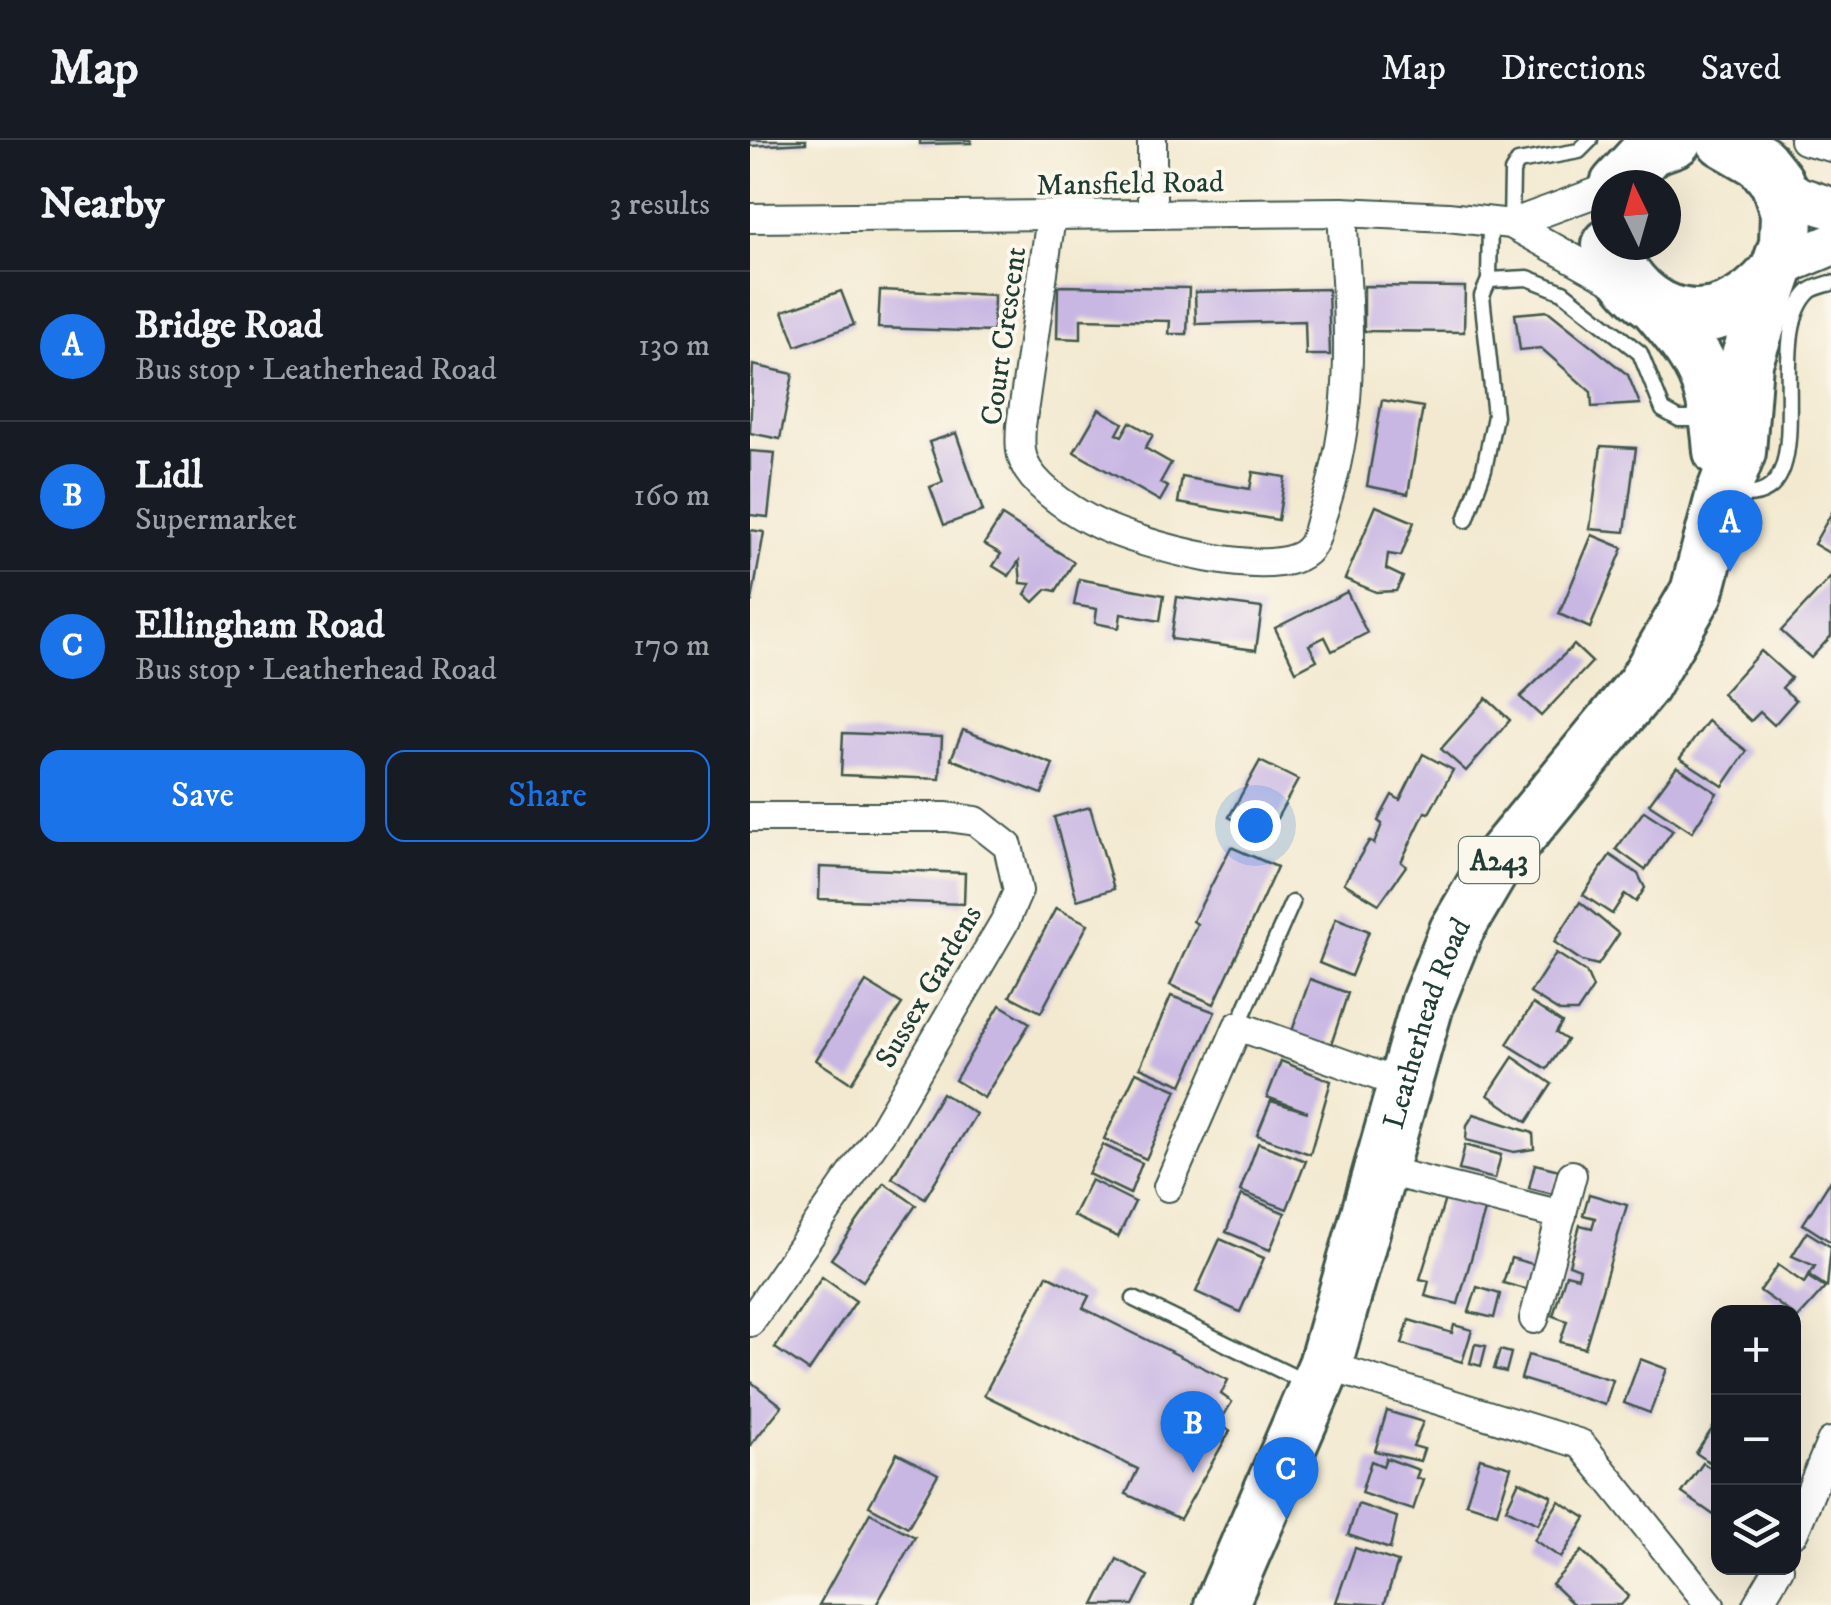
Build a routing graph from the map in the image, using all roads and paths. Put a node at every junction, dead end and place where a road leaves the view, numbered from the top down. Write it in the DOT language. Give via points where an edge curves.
graph roads {
  1 [pos="1152,140"];
  2 [pos="1675,140"];
  3 [pos="1723,140"];
  4 [pos="1831,147"];
  5 [pos="1790,161"];
  6 [pos="1613,165"];
  7 [pos="1831,208"];
  8 [pos="1342,212"];
  9 [pos="1152,214"];
  10 [pos="1052,217"];
  11 [pos="750,218"];
  12 [pos="1501,222"];
  13 [pos="1831,245"];
  14 [pos="1615,260"];
  15 [pos="1776,270"];
  16 [pos="1489,280"];
  17 [pos="1831,283"];
  18 [pos="1648,301"];
  19 [pos="1718,419"];
  20 [pos="1723,492"];
  21 [pos="1466,520"];
  22 [pos="750,817"];
  23 [pos="1292,903"];
  24 [pos="1238,1026"];
  25 [pos="1404,1085"];
  26 [pos="1380,1170"];
  27 [pos="1572,1175"];
  28 [pos="1168,1187"];
  29 [pos="1562,1214"];
  30 [pos="1134,1299"];
  31 [pos="1534,1319"];
  32 [pos="750,1322"];
  33 [pos="1321,1376"];
  34 [pos="1831,1442"];
  35 [pos="1801,1515"];
  36 [pos="1775,1575"];
  37 [pos="1221,1605"];
  38 [pos="1710,1605"];
  39 [pos="1757,1605"];
  1 -- 9 [label="street"];
  2 -- 6 [label="highway"];
  3 -- 5 [label="highway" via="1761,162"];
  4 -- 5 [label="street"];
  5 -- 7 [label="street" via="1798,197"];
  5 -- 15 [label="highway, A243" via="1786,244"];
  6 -- 12 [label="street, Mansfield Road"];
  6 -- 12 [label="lane" via="1579,151 1518,162"];
  8 -- 9 [label="street, Mansfield Road"];
  8 -- 10 [label="street, Court Crescent" via="1350,358 1342,458 1310,548 1268,565 1142,542 1096,523 1028,469 1021,426"];
  8 -- 12 [label="street, Mansfield Road"];
  9 -- 10 [label="street, Mansfield Road"];
  10 -- 11 [label="street, Mansfield Road"];
  12 -- 16 [label="lane"];
  12 -- 18 [label="street, Mansfield Road"];
  13 -- 15 [label="street"];
  14 -- 18 [label="highway, A243"];
  15 -- 18 [label="highway" via="1757,294 1709,316 1682,315"];
  15 -- 20 [label="highway, A243" via="1746,362 1739,452"];
  16 -- 19 [label="lane" via="1528,278 1563,292 1640,353 1663,410 1679,419"];
  16 -- 21 [label="lane" via="1482,296 1495,416"];
  17 -- 20 [label="lane" via="1810,290 1801,304 1795,475 1765,496"];
  18 -- 19 [label="highway, A243" via="1702,362"];
  19 -- 20 [label="highway, A243"];
  20 -- 25 [label="highway, Leatherhead Road / A243" via="1697,592 1675,634 1600,742 1496,864 1456,930"];
  22 -- 32 [label="street, Sussex Gardens" via="976,821 1008,846 1018,891 882,1131"];
  23 -- 24 [label="lane"];
  24 -- 25 [label="street"];
  24 -- 28 [label="street"];
  25 -- 26 [label="highway, Leatherhead Road / A243"];
  26 -- 29 [label="street"];
  26 -- 33 [label="highway, Leatherhead Road / A243"];
  27 -- 29 [label="street"];
  29 -- 31 [label="street"];
  30 -- 33 [label="lane"];
  33 -- 37 [label="highway, Leatherhead Road / A243"];
  33 -- 38 [label="street" via="1581,1444"];
  34 -- 35 [label="street"];
  36 -- 39 [label="street"];
}
